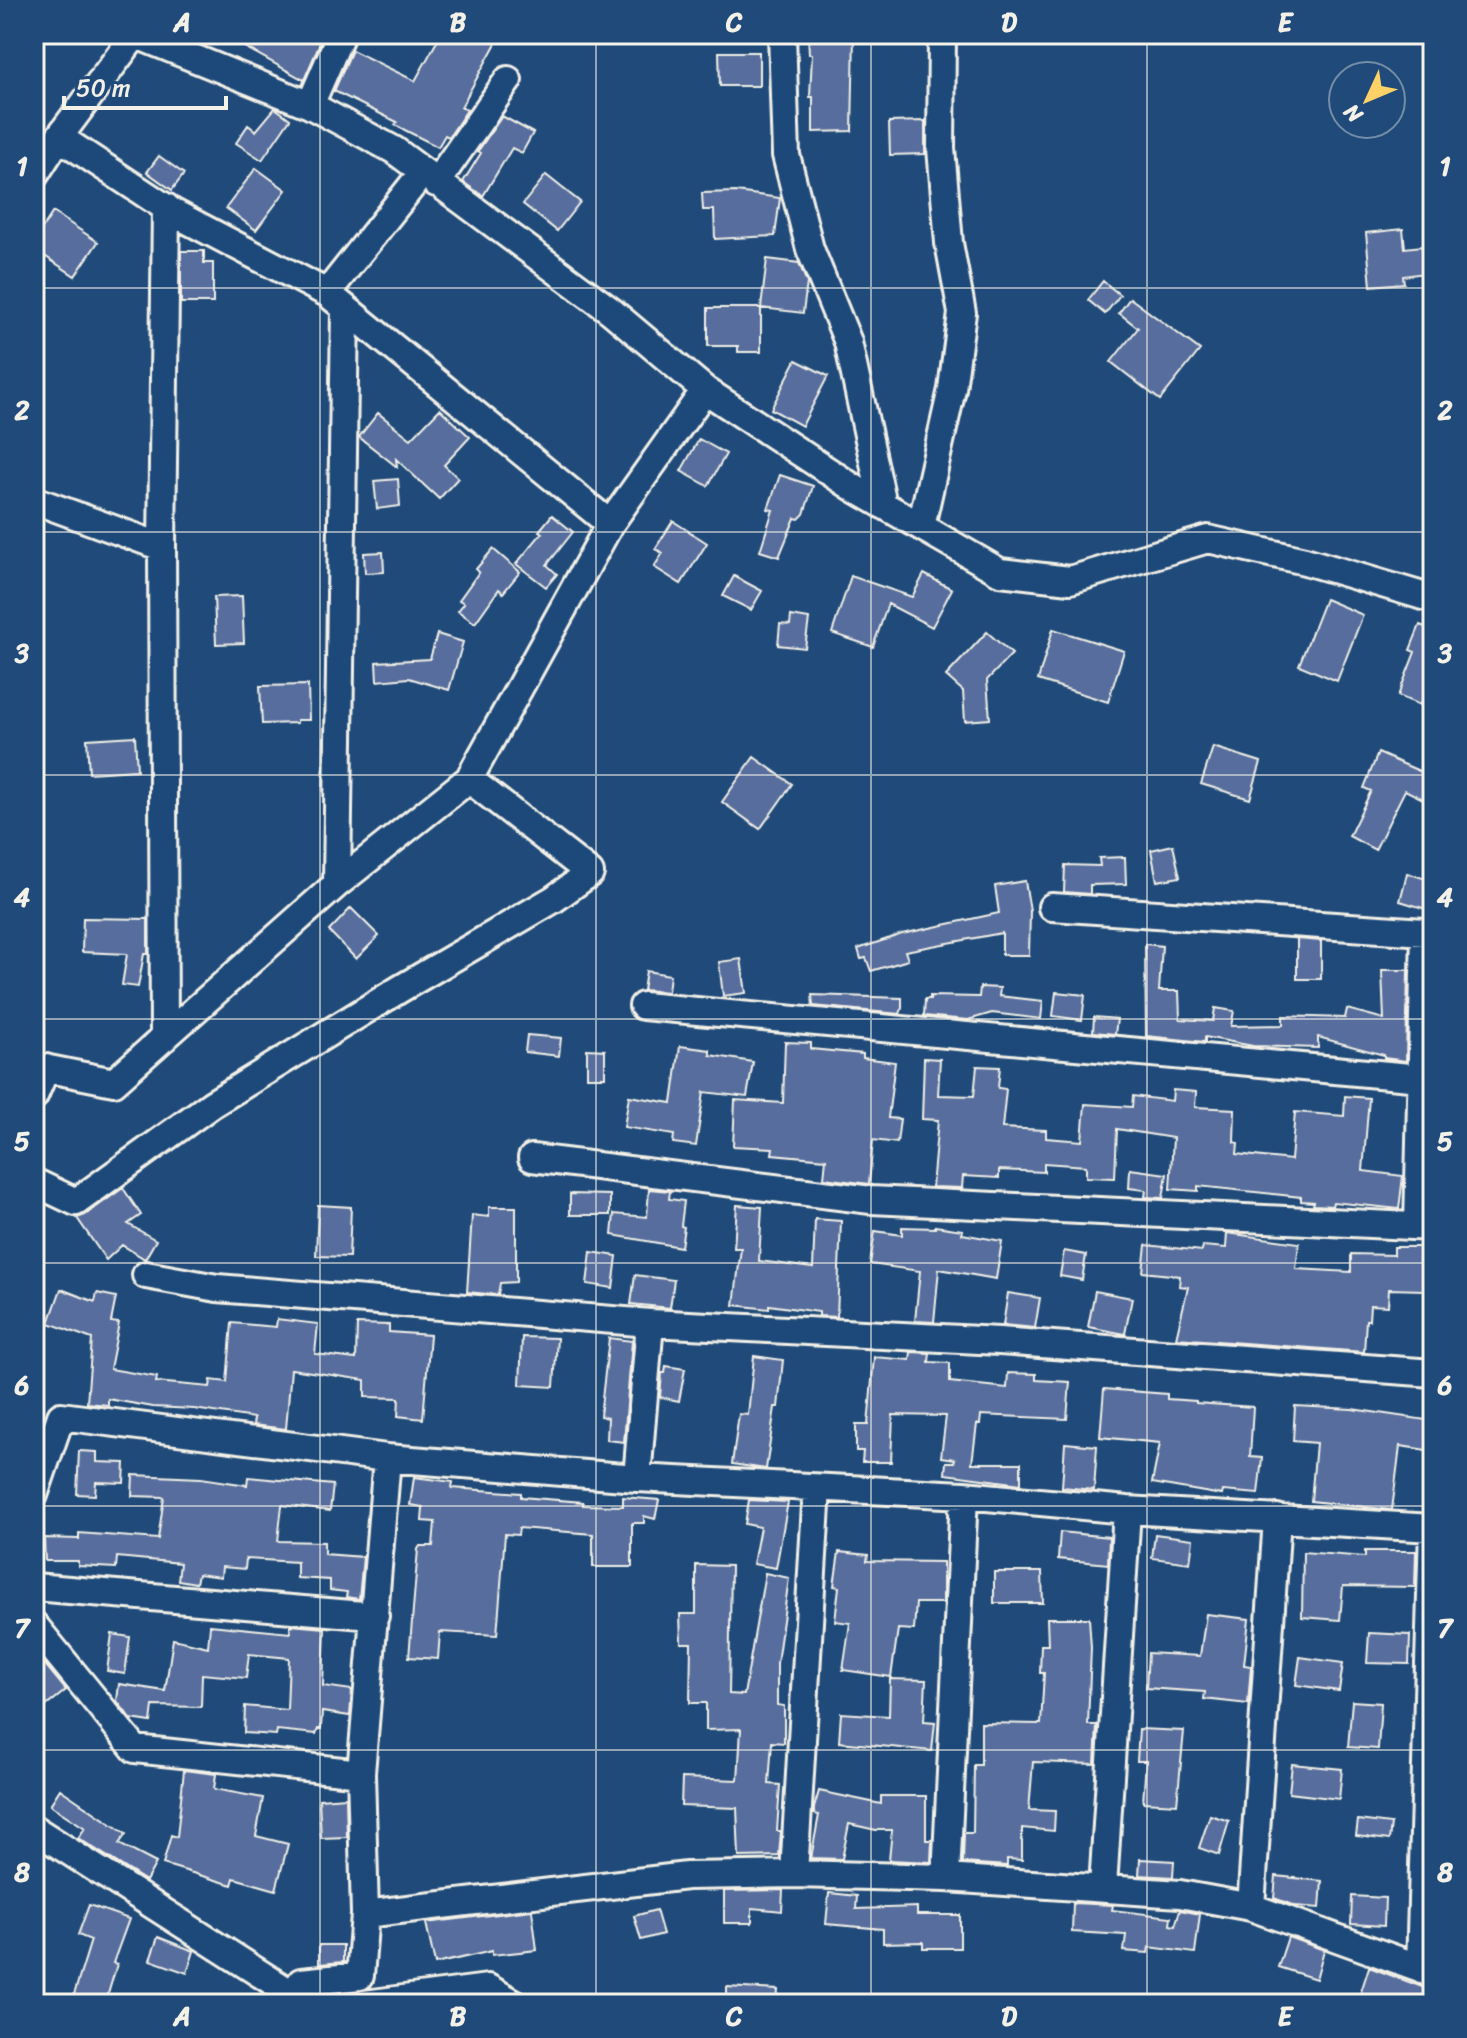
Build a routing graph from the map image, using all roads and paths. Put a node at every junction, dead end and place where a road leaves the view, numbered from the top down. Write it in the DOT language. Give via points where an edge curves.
graph roads {
  1 [pos="134,34"];
  2 [pos="341,34"];
  3 [pos="782,34"];
  4 [pos="942,34"];
  5 [pos="508,80"];
  6 [pos="310,105"];
  7 [pos="59,137"];
  8 [pos="34,176"];
  9 [pos="429,178"];
  10 [pos="166,207"];
  11 [pos="336,301"];
  12 [pos="705,390"];
  13 [pos="34,500"];
  14 [pos="883,505"];
  15 [pos="610,524"];
  16 [pos="921,526"];
  17 [pos="162,547"];
  18 [pos="1433,599"];
  19 [pos="469,779"];
  20 [pos="337,884"];
  21 [pos="1052,907"];
  22 [pos="643,1006"];
  23 [pos="164,1038"];
  24 [pos="40,1067"];
  25 [pos="1421,1078"];
  26 [pos="34,1096"];
  27 [pos="532,1158"];
  28 [pos="34,1182"];
  29 [pos="1426,1227"];
  30 [pos="146,1275"];
  31 [pos="650,1323"];
  32 [pos="1433,1373"];
  33 [pos="387,1458"];
  34 [pos="637,1478"];
  35 [pos="817,1488"];
  36 [pos="34,1495"];
  37 [pos="964,1495"];
  38 [pos="1127,1510"];
  39 [pos="1277,1518"];
  40 [pos="34,1587"];
  41 [pos="375,1616"];
  42 [pos="34,1625"];
  43 [pos="1430,1697"];
  44 [pos="361,1773"];
  45 [pos="34,1829"];
  46 [pos="794,1874"];
  47 [pos="946,1878"];
  48 [pos="1103,1887"];
  49 [pos="1251,1907"];
  50 [pos="365,1914"];
  51 [pos="1426,1971"];
  52 [pos="300,1999"];
  53 [pos="365,2004"];
  54 [pos="516,2004"];
  1 -- 6 [label="street"];
  1 -- 7 [label="street"];
  2 -- 6 [label="street"];
  3 -- 14 [label="street" via="786,155 810,249 848,342"];
  4 -- 16 [label="street" via="941,148 949,243 962,313 952,389"];
  5 -- 9 [label="street"];
  6 -- 9 [label="street" via="394,150"];
  7 -- 8 [label="street"];
  7 -- 10 [label="street"];
  9 -- 11 [label="street"];
  9 -- 12 [label="street" via="611,311"];
  10 -- 11 [label="street"];
  10 -- 17 [label="street"];
  11 -- 15 [label="street"];
  11 -- 20 [label="street"];
  12 -- 14 [label="street"];
  12 -- 15 [label="street"];
  13 -- 17 [label="street"];
  14 -- 16 [label="street"];
  15 -- 19 [label="street"];
  16 -- 18 [label="street" via="1000,572 1070,580 1208,539"];
  17 -- 23 [label="street"];
  19 -- 20 [label="street"];
  19 -- 28 [label="street" via="590,873 212,1104 76,1202"];
  20 -- 23 [label="street"];
  21 -- 25 [label="street" via="1425,932"];
  22 -- 25 [label="street"];
  23 -- 24 [label="street" via="114,1082"];
  24 -- 26 [label="street"];
  25 -- 29 [label="street"];
  27 -- 29 [label="street" via="871,1200"];
  30 -- 31 [label="street" via="217,1288"];
  31 -- 32 [label="street" via="999,1341"];
  31 -- 34 [label="street"];
  33 -- 34 [label="street"];
  33 -- 36 [label="street" via="61,1416"];
  33 -- 41 [label="street"];
  34 -- 35 [label="street"];
  35 -- 37 [label="street"];
  35 -- 46 [label="street"];
  37 -- 38 [label="street"];
  37 -- 47 [label="street"];
  38 -- 39 [label="street"];
  38 -- 48 [label="street"];
  39 -- 43 [label="street" via="1433,1528"];
  39 -- 49 [label="street"];
  40 -- 41 [label="street"];
  41 -- 44 [label="street"];
  42 -- 44 [label="street" via="135,1749"];
  43 -- 51 [label="street"];
  44 -- 50 [label="street"];
  45 -- 52 [label="street"];
  46 -- 47 [label="street"];
  46 -- 50 [label="street" via="687,1876"];
  47 -- 48 [label="street"];
  48 -- 49 [label="street"];
  49 -- 51 [label="street"];
  50 -- 52 [label="street" via="360,1976 301,1982"];
  53 -- 54 [label="street" via="488,1988"];
}
